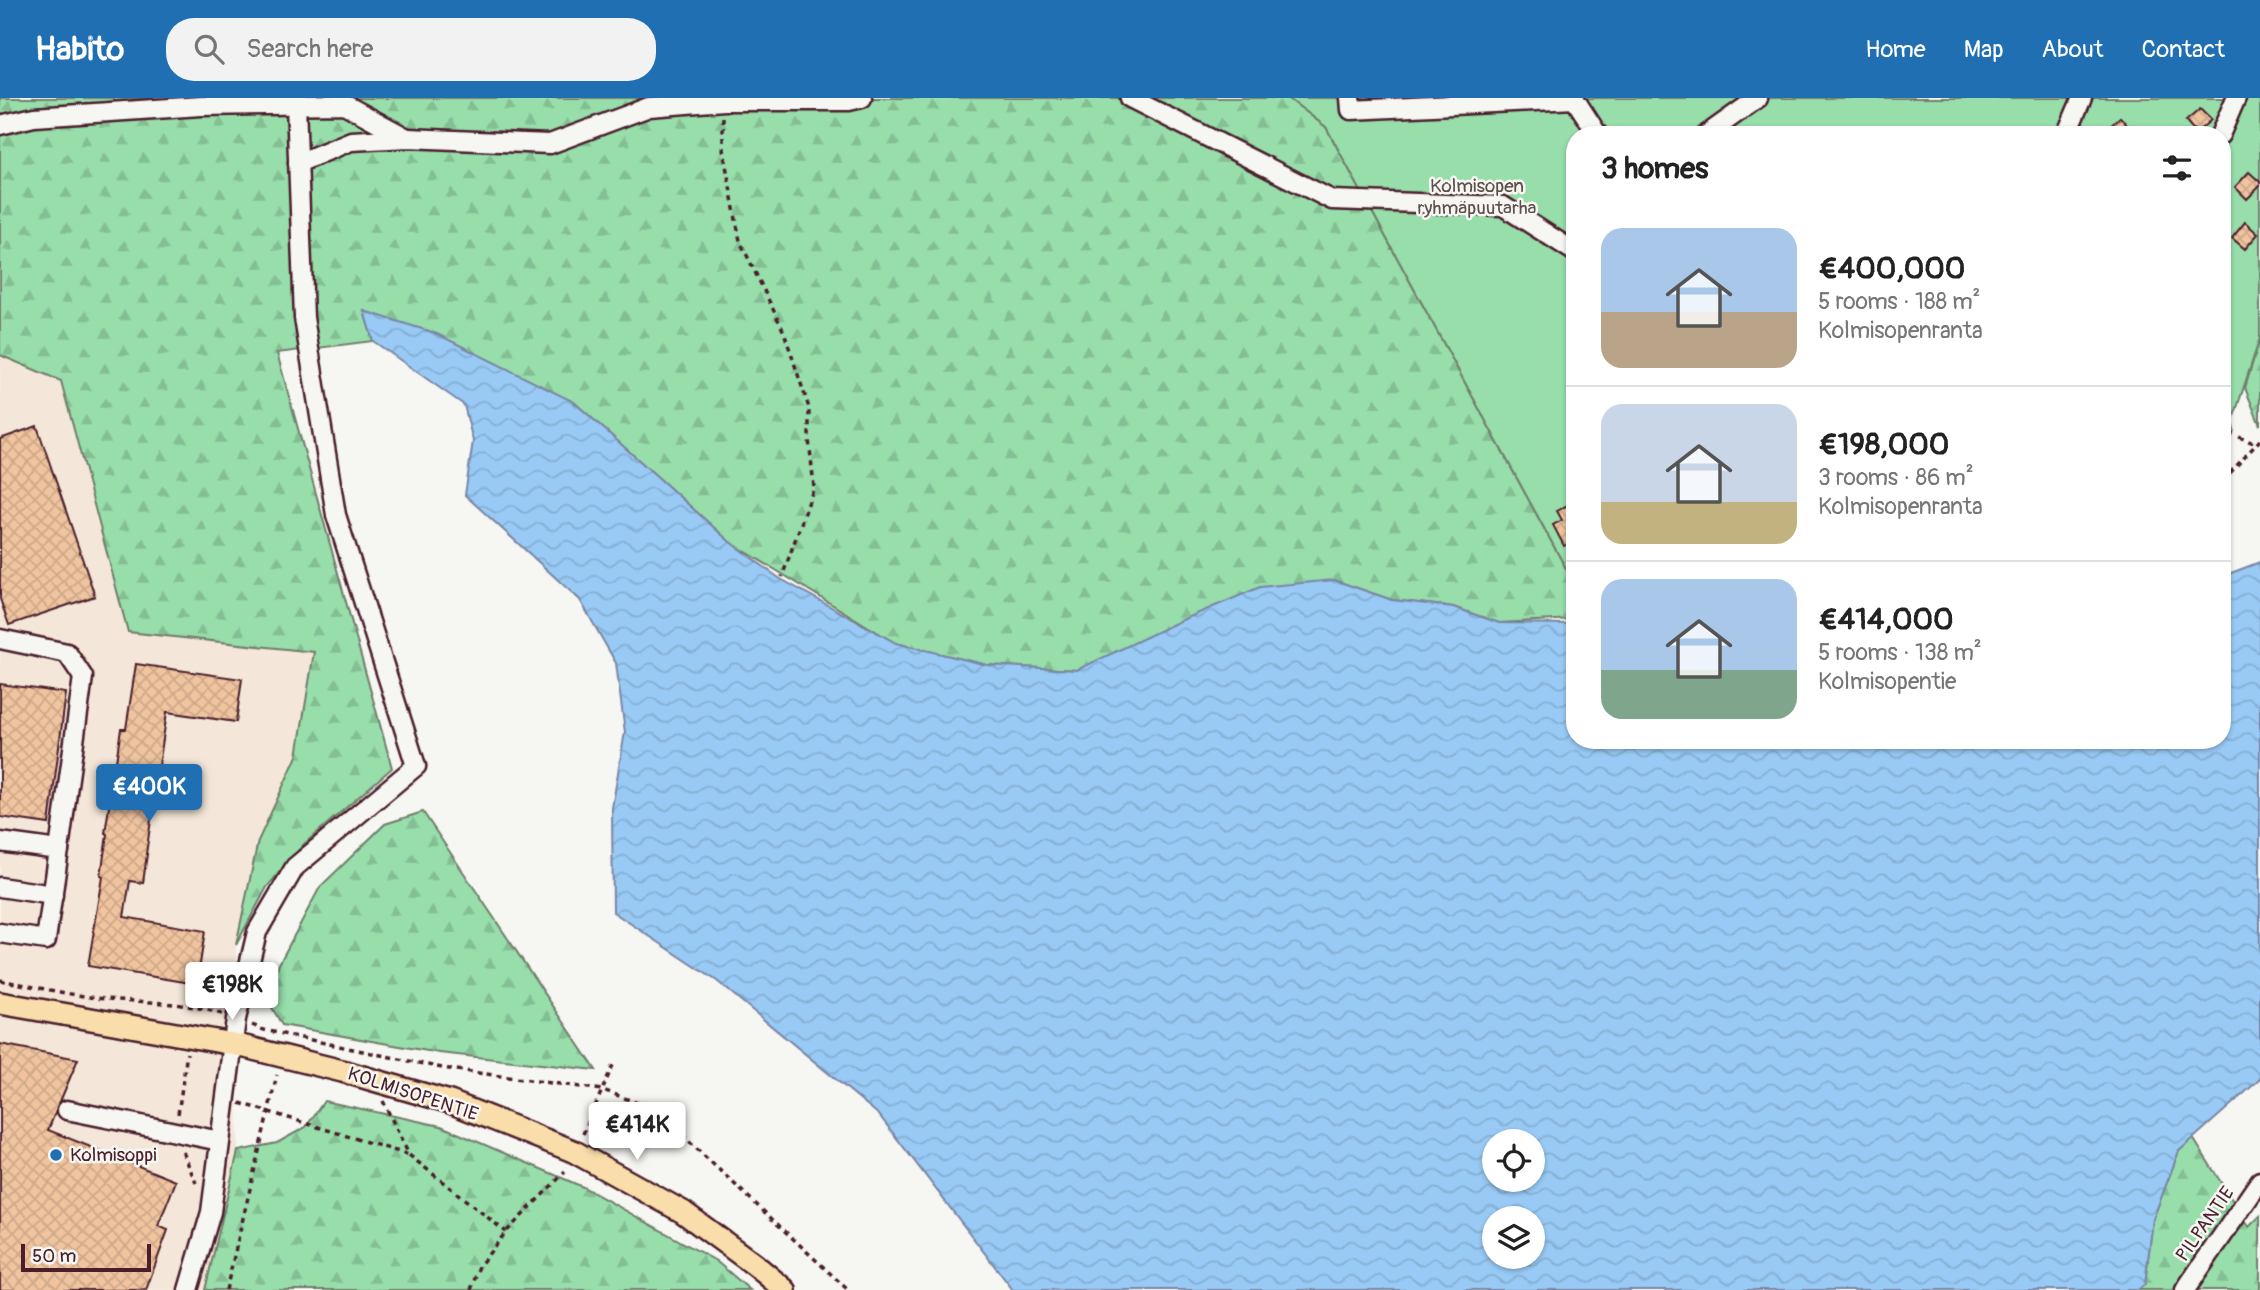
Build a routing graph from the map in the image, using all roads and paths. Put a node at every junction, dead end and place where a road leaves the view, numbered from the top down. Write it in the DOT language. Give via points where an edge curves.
graph roads {
  1 [pos="862,98"];
  2 [pos="1130,98"];
  3 [pos="1350,98"];
  4 [pos="1758,98"];
  5 [pos="2082,98"];
  6 [pos="2236,98"];
  7 [pos="1574,99"];
  8 [pos="724,100"];
  9 [pos="297,101"];
  10 [pos="0,125"];
  11 [pos="1592,126"];
  12 [pos="1719,126"];
  13 [pos="2070,126"];
  14 [pos="2224,126"];
  15 [pos="408,138"];
  16 [pos="298,163"];
  17 [pos="1566,246"];
  18 [pos="2260,440"];
  19 [pos="2231,472"];
  20 [pos="782,577"];
  21 [pos="0,639"];
  22 [pos="0,842"];
  23 [pos="59,850"];
  24 [pos="0,887"];
  25 [pos="52,895"];
  26 [pos="0,933"];
  27 [pos="0,980"];
  28 [pos="0,1003"];
  29 [pos="236,1019"];
  30 [pos="233,1044"];
  31 [pos="281,1056"];
  32 [pos="613,1065"];
  33 [pos="373,1080"];
  34 [pos="603,1090"];
  35 [pos="226,1098"];
  36 [pos="67,1110"];
  37 [pos="269,1111"];
  38 [pos="583,1134"];
  39 [pos="220,1141"];
  40 [pos="409,1155"];
  41 [pos="565,1171"];
  42 [pos="2260,1181"];
  43 [pos="506,1232"];
  44 [pos="188,1290"];
  45 [pos="226,1290"];
  46 [pos="471,1290"];
  47 [pos="785,1290"];
  48 [pos="848,1290"];
  49 [pos="2185,1290"];
  1 -- 8 [label="street"];
  2 -- 17 [label="street" via="1332,200 1503,206"];
  3 -- 7 [label="street" via="1351,110"];
  4 -- 12 [label="street"];
  5 -- 13 [label="street"];
  6 -- 14 [label="street"];
  7 -- 11 [label="street"];
  8 -- 15 [label="street" via="649,107 550,144"];
  8 -- 20 [label="path" via="723,149 740,240 784,332 809,408 814,487"];
  9 -- 10 [label="street" via="48,116"];
  9 -- 15 [label="street" via="344,104"];
  9 -- 16 [label="street"];
  15 -- 16 [label="street" via="351,141"];
  16 -- 29 [label="street" via="304,318 336,515 416,766 295,867 257,932"];
  18 -- 19 [label="path"];
  21 -- 23 [label="street" via="67,653 83,677"];
  22 -- 23 [label="street"];
  23 -- 25 [label="street"];
  24 -- 25 [label="street"];
  25 -- 26 [label="street" via="46,940"];
  27 -- 29 [label="path" via="98,998 197,1006"];
  28 -- 30 [label="main road, KOLMISOPENTIE"];
  29 -- 30 [label="street"];
  29 -- 34 [label="path" via="264,1030 442,1068"];
  30 -- 31 [label="main road, KOLMISOPENTIE"];
  30 -- 35 [label="street"];
  31 -- 33 [label="main road, KOLMISOPENTIE"];
  31 -- 37 [label="path"];
  32 -- 34 [label="path"];
  33 -- 40 [label="path"];
  33 -- 47 [label="main road, KOLMISOPENTIE" via="450,1102 573,1151 683,1212"];
  34 -- 38 [label="path"];
  34 -- 48 [label="path" via="654,1109"];
  35 -- 37 [label="path"];
  35 -- 39 [label="street"];
  36 -- 39 [label="street"];
  37 -- 40 [label="path"];
  37 -- 45 [label="path"];
  39 -- 44 [label="street" via="211,1212"];
  40 -- 43 [label="path"];
  41 -- 43 [label="path"];
  42 -- 49 [label="street, PILPANTIE"];
  43 -- 46 [label="path" via="479,1266"];
}
